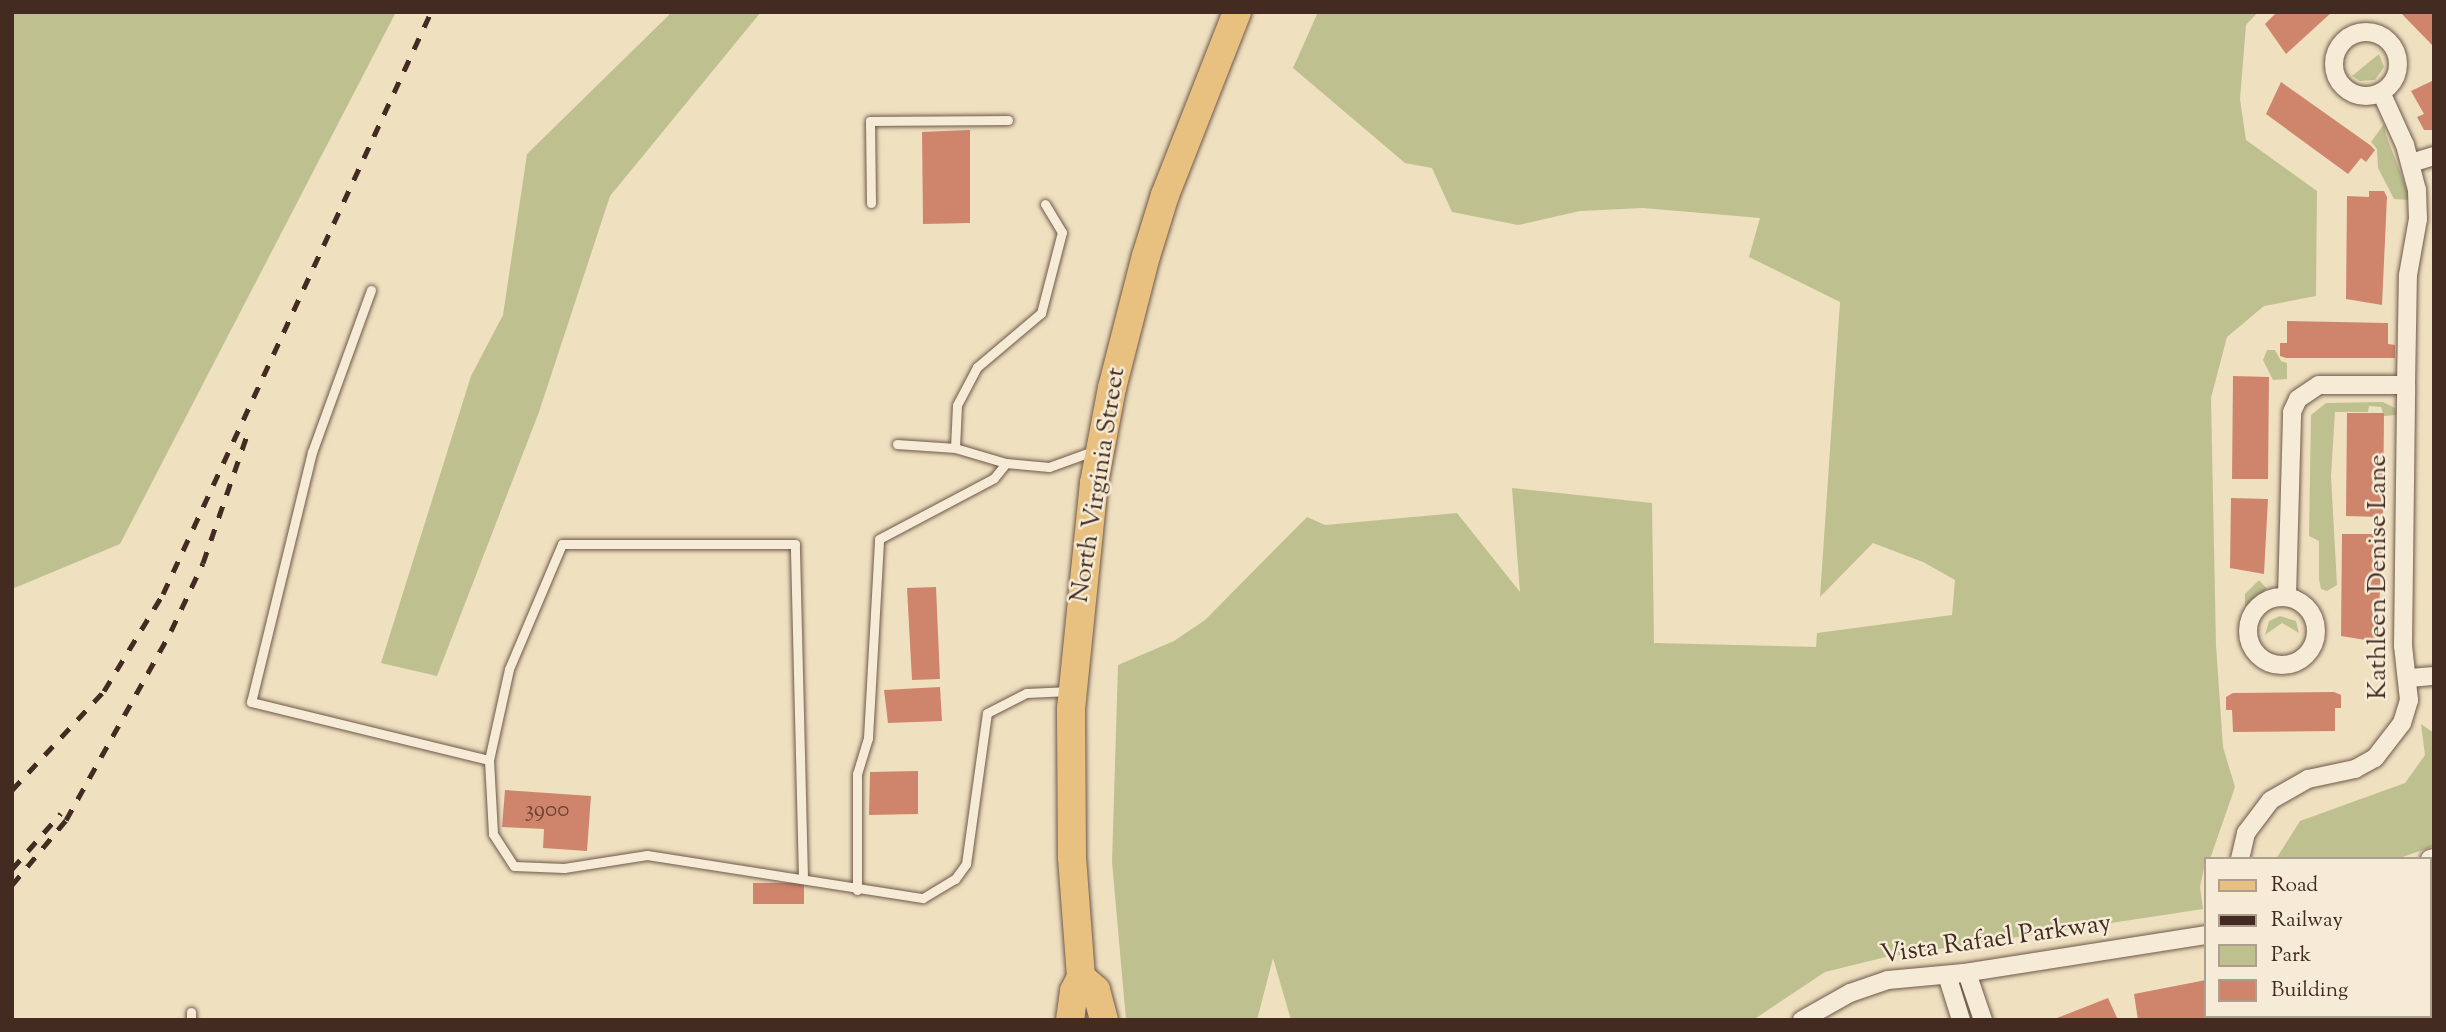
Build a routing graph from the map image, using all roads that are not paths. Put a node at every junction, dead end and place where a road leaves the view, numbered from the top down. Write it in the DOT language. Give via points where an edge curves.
graph roads {
  1 [pos="1237,12"];
  2 [pos="2381,92"];
  3 [pos="1008,120"];
  4 [pos="2434,156"];
  5 [pos="2411,163"];
  6 [pos="871,203"];
  7 [pos="1045,204"];
  8 [pos="371,290"];
  9 [pos="2406,385"];
  10 [pos="897,444"];
  11 [pos="955,448"];
  12 [pos="1100,448"];
  13 [pos="1006,463"];
  14 [pos="2287,596"];
  15 [pos="2434,676"];
  16 [pos="2410,678"];
  17 [pos="1072,691"];
  18 [pos="489,760"];
  19 [pos="2240,857"];
  20 [pos="803,878"];
  21 [pos="857,890"];
  22 [pos="2204,935"];
  23 [pos="1967,973"];
  24 [pos="1947,975"];
  25 [pos="1081,977"];
  26 [pos="1070,1020"];
  27 [pos="1104,1020"];
  28 [pos="1802,1020"];
  29 [pos="1961,1020"];
  30 [pos="1983,1020"];
  1 -- 12 [label="main road, North Virginia Street" via="1165,195 1127,327"];
  2 -- 5 [label="street, Kathleen Denise Lane"];
  3 -- 6 [label="lane" via="870,121"];
  4 -- 5 [label="street"];
  5 -- 9 [label="street, Kathleen Denise Lane" via="2418,219 2408,275"];
  7 -- 11 [label="lane" via="1062,232 1041,313 976,367 957,405"];
  8 -- 18 [label="lane" via="312,453 251,702"];
  9 -- 14 [label="street" via="2319,384 2298,399 2292,412"];
  9 -- 16 [label="street, Kathleen Denise Lane" via="2403,646"];
  10 -- 11 [label="lane"];
  11 -- 13 [label="lane"];
  12 -- 13 [label="lane" via="1049,467"];
  12 -- 17 [label="main road, North Virginia Street" via="1082,565"];
  13 -- 21 [label="lane" via="993,478 879,539 868,738 857,774"];
  15 -- 16 [label="street"];
  16 -- 19 [label="street, Kathleen Denise Lane" via="2402,723 2389,743 2355,769 2308,779 2271,800 2246,833"];
  17 -- 21 [label="lane" via="1026,693 987,713 966,864 954,879 923,898"];
  17 -- 25 [label="main road, North Virginia Street" via="1072,857"];
  18 -- 20 [label="lane" via="493,834 514,866 564,868 646,855"];
  18 -- 20 [label="lane" via="509,668 562,544 795,544"];
  20 -- 21 [label="lane"];
  22 -- 23 [label="street, Vista Rafael Parkway"];
  23 -- 24 [label="street, Vista Rafael Parkway"];
  23 -- 30 [label="street"];
  24 -- 28 [label="street, Vista Rafael Parkway" via="1888,980 1856,990"];
  24 -- 29 [label="street"];
  25 -- 26 [label="main road, North Virginia Street" via="1073,991"];
  25 -- 27 [label="main road" via="1096,990"];
}
